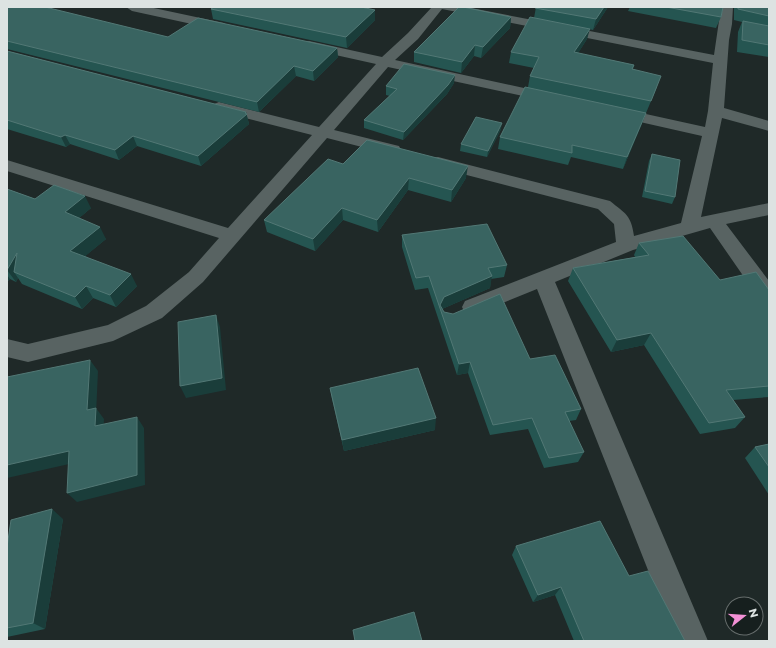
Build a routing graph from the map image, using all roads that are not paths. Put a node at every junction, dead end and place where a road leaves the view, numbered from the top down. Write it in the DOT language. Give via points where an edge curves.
graph roads {
  1 [pos="132,7"];
  2 [pos="438,7"];
  3 [pos="447,7"];
  4 [pos="728,7"];
  5 [pos="236,29"];
  6 [pos="295,42"];
  7 [pos="720,60"];
  8 [pos="385,62"];
  9 [pos="563,101"];
  10 [pos="208,104"];
  11 [pos="602,110"];
  12 [pos="716,111"];
  13 [pos="769,126"];
  14 [pos="321,132"];
  15 [pos="711,134"];
  16 [pos="7,165"];
  17 [pos="769,209"];
  18 [pos="714,220"];
  19 [pos="690,226"];
  20 [pos="233,236"];
  21 [pos="626,245"];
  22 [pos="543,279"];
  23 [pos="769,296"];
  24 [pos="458,313"];
  25 [pos="7,348"];
  26 [pos="692,641"];
  1 -- 5 [label="street"];
  2 -- 8 [label="street" via="414,36"];
  3 -- 7 [label="street"];
  4 -- 7 [label="street" via="733,25 722,40"];
  6 -- 8 [label="street"];
  7 -- 12 [label="street"];
  8 -- 9 [label="street"];
  8 -- 14 [label="street"];
  10 -- 14 [label="street"];
  11 -- 15 [label="street"];
  12 -- 13 [label="street"];
  12 -- 15 [label="street"];
  14 -- 20 [label="street"];
  14 -- 21 [label="street" via="604,204 624,222"];
  15 -- 19 [label="street"];
  16 -- 20 [label="street"];
  17 -- 18 [label="street"];
  18 -- 19 [label="street"];
  18 -- 23 [label="street"];
  19 -- 21 [label="street"];
  20 -- 25 [label="street" via="196,277 154,312 113,332 28,354"];
  21 -- 22 [label="street"];
  22 -- 24 [label="street"];
  22 -- 26 [label="street"];
}
